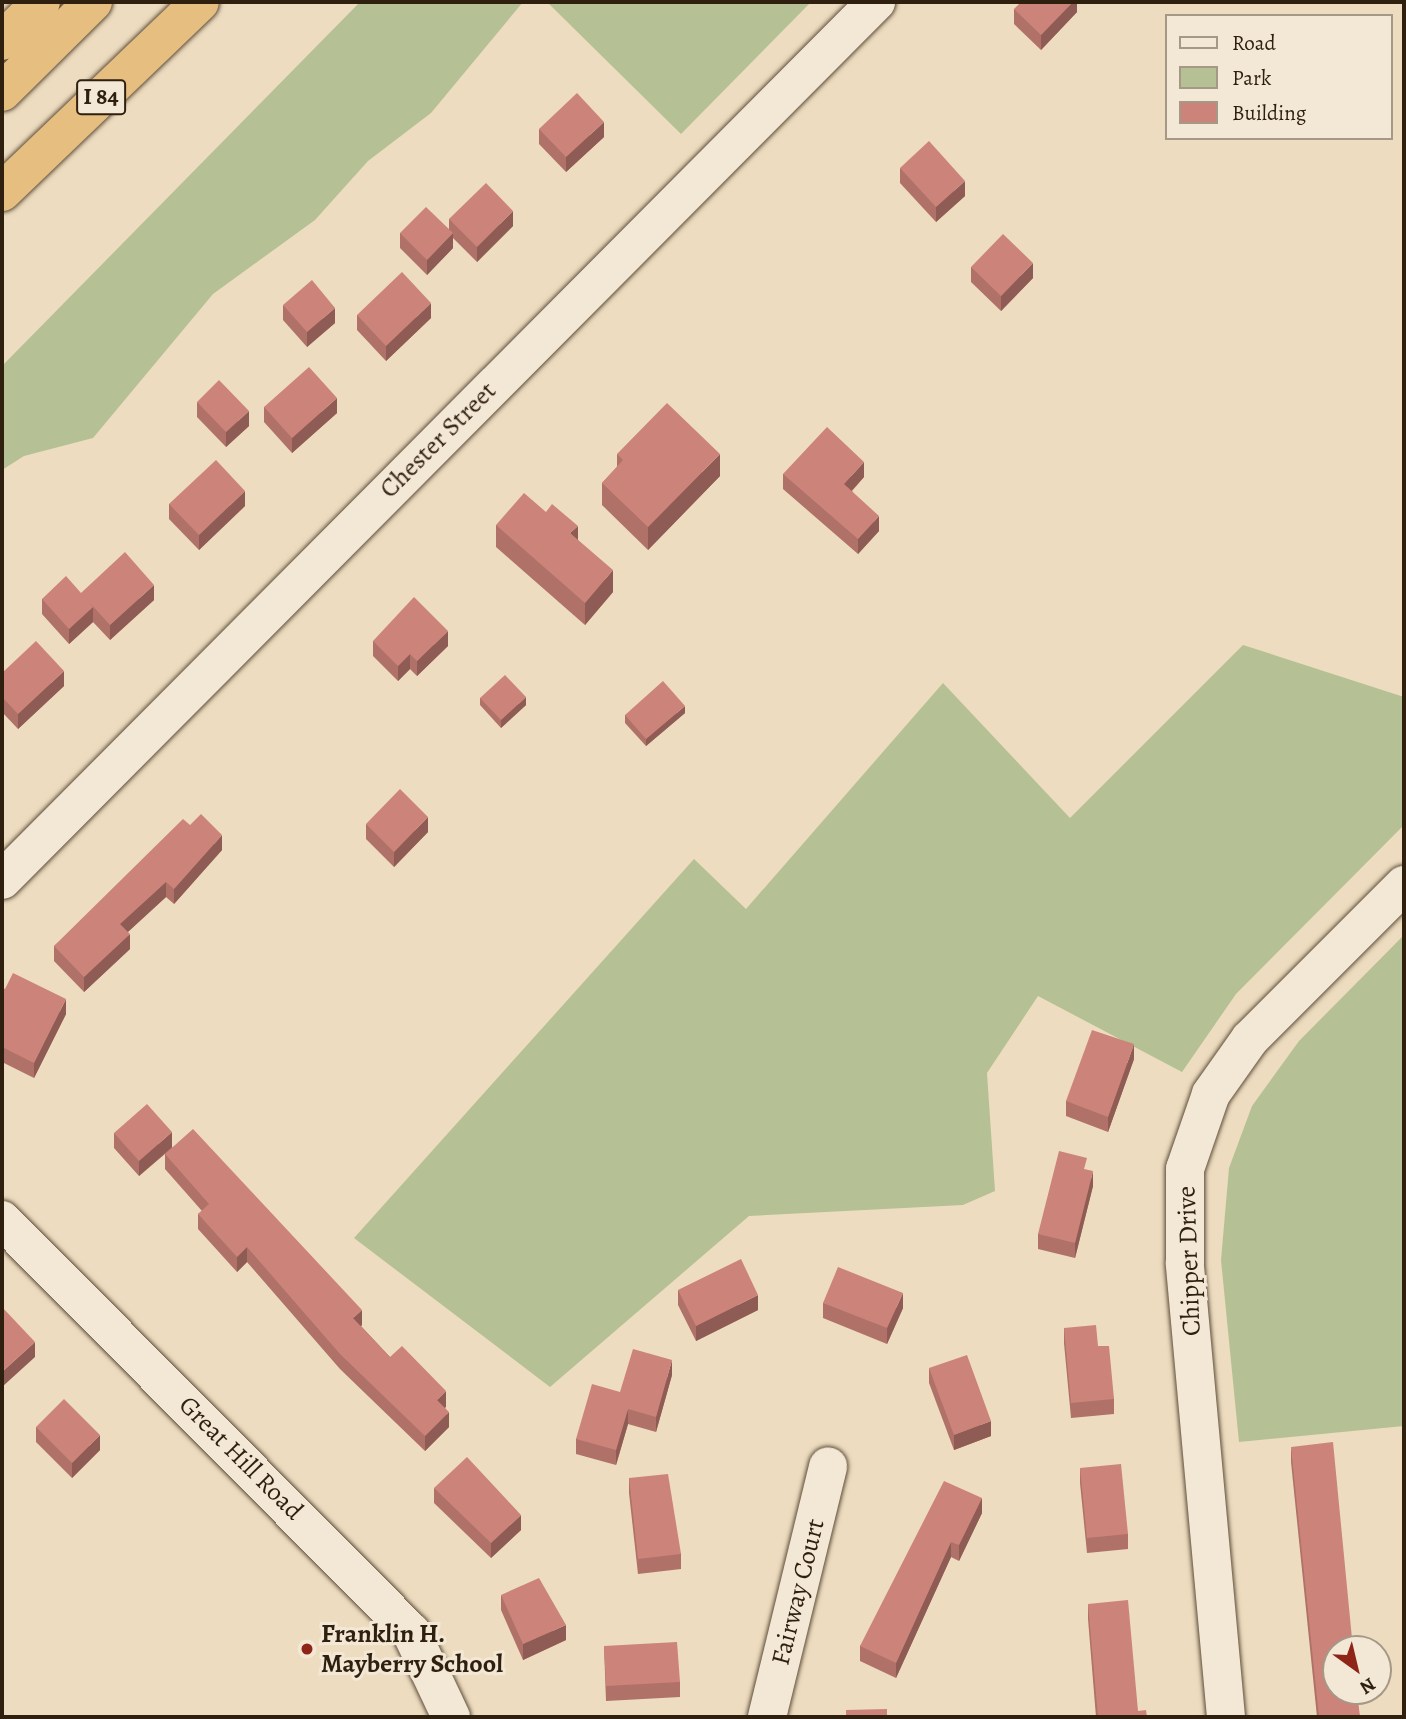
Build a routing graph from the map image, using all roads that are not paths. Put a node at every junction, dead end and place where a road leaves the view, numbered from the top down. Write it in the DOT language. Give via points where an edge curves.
graph roads {
  1 [pos="41,2"];
  2 [pos="93,2"];
  3 [pos="200,2"];
  4 [pos="876,2"];
  5 [pos="2,41"];
  6 [pos="2,92"];
  7 [pos="2,192"];
  8 [pos="2,880"];
  9 [pos="1404,885"];
  10 [pos="2,1220"];
  11 [pos="828,1466"];
  12 [pos="451,1717"];
  13 [pos="768,1717"];
  14 [pos="1226,1717"];
  1 -- 5 [label="highway"];
  2 -- 6 [label="highway"];
  3 -- 7 [label="highway, I 84"];
  4 -- 8 [label="street, Chester Street"];
  9 -- 14 [label="street, Chipper Drive" via="1250,1039 1211,1094 1185,1169 1185,1263"];
  10 -- 12 [label="street, Great Hill Road" via="411,1632"];
  11 -- 13 [label="street, Fairway Court"];
}
